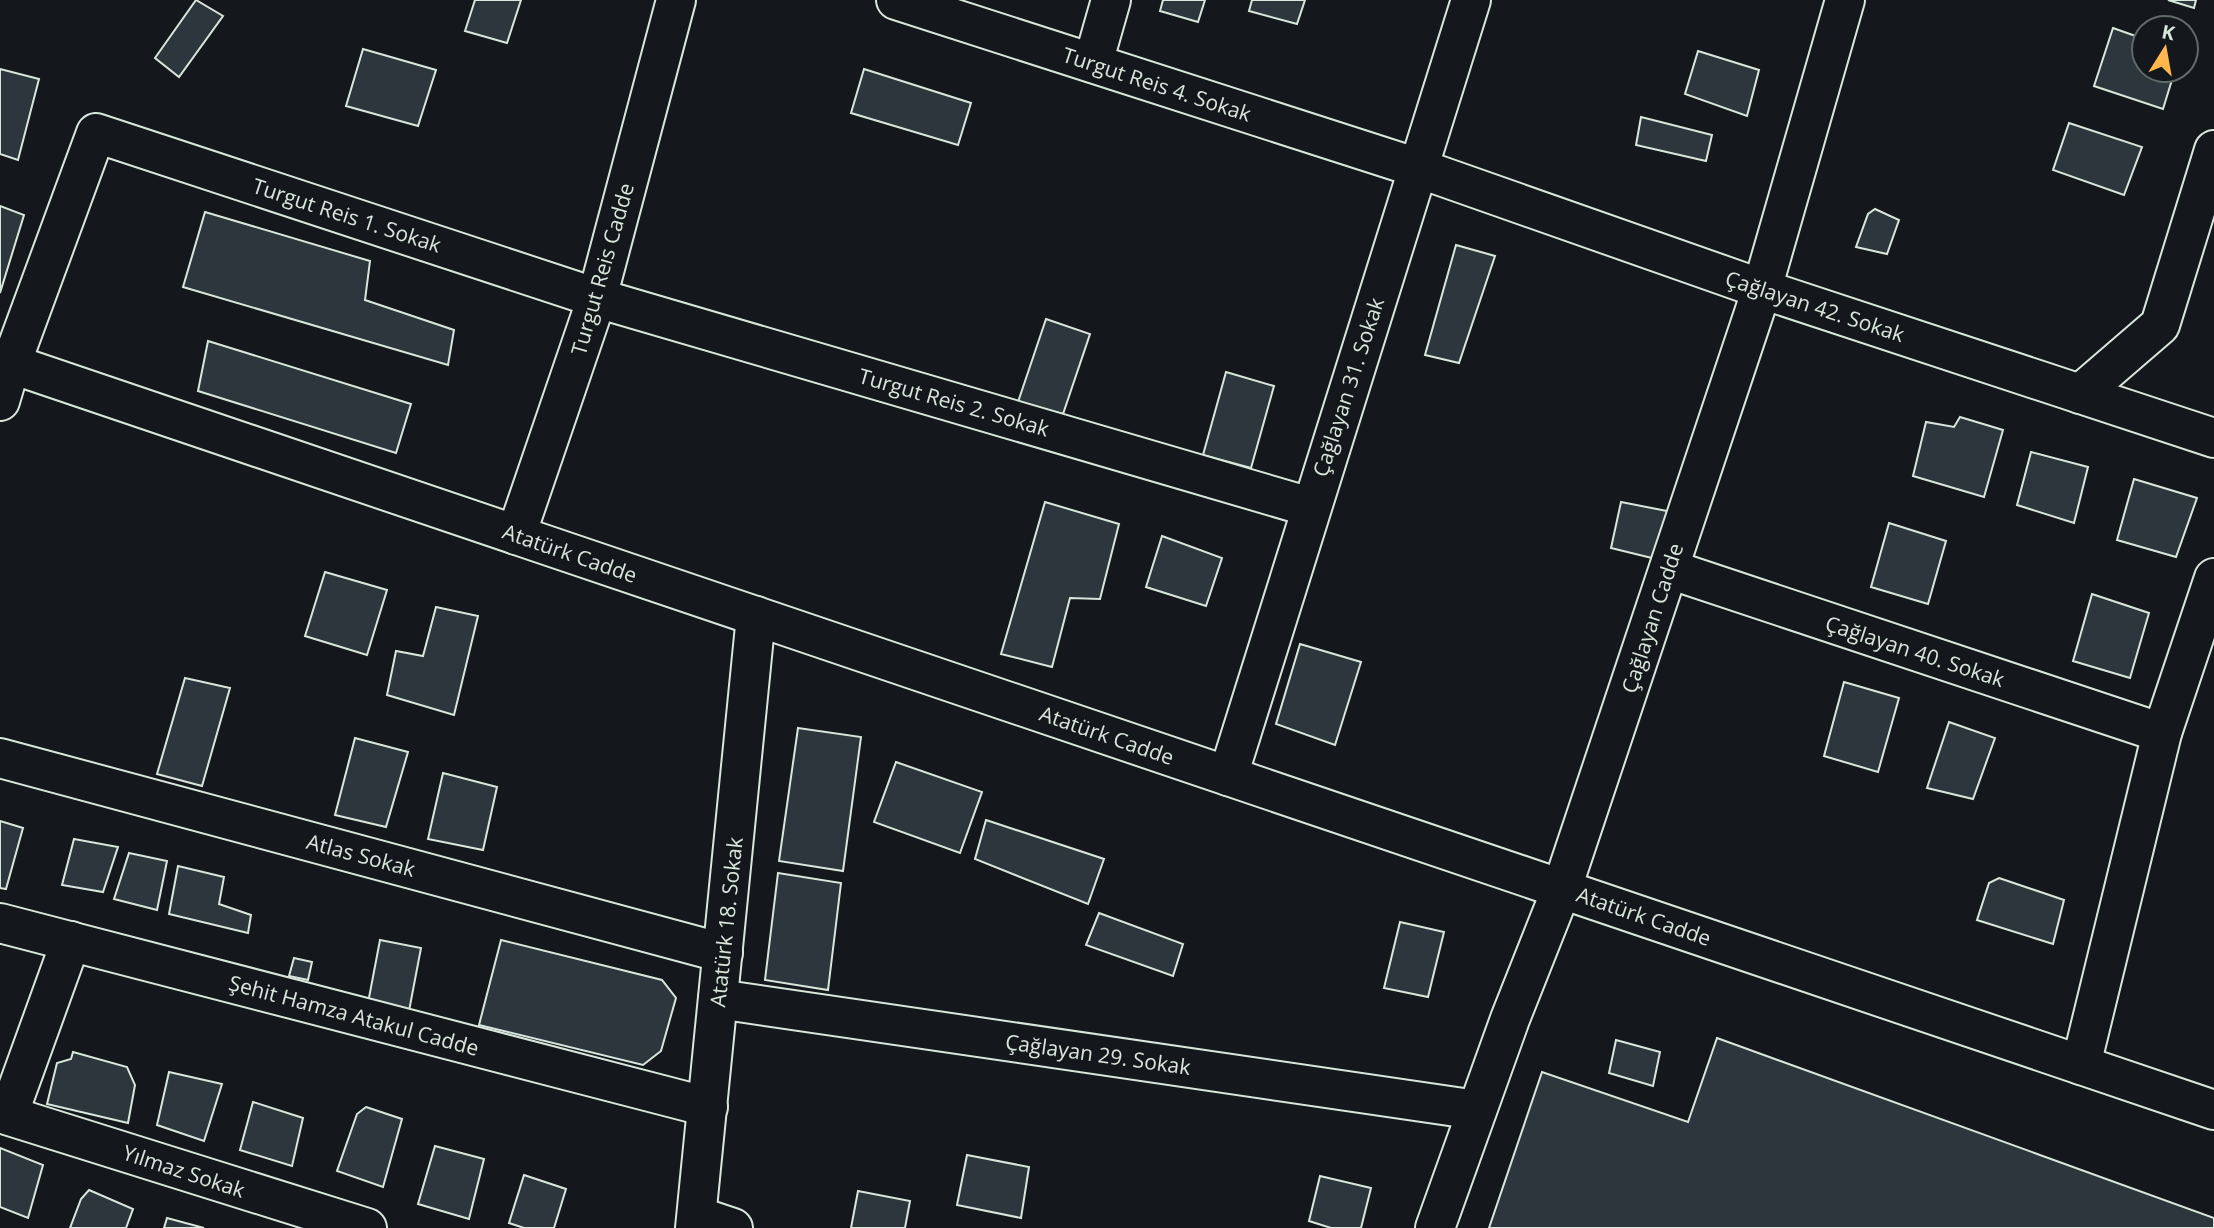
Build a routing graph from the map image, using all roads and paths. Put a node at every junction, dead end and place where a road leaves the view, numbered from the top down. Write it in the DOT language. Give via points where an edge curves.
graph roads {
  1 [pos="676,0"];
  2 [pos="896,0"];
  3 [pos="1111,0"];
  4 [pos="1471,0"];
  5 [pos="1845,0"];
  6 [pos="1093,63"];
  7 [pos="2214,150"];
  8 [pos="1418,168"];
  9 [pos="1762,289"];
  10 [pos="597,298"];
  11 [pos="5,362"];
  12 [pos="2080,394"];
  13 [pos="0,401"];
  14 [pos="2214,438"];
  15 [pos="1310,507"];
  16 [pos="516,535"];
  17 [pos="1669,569"];
  18 [pos="2214,578"];
  19 [pos="755,616"];
  20 [pos="2162,733"];
  21 [pos="0,758"];
  22 [pos="1228,776"];
  23 [pos="1562,888"];
  24 [pos="0,923"];
  25 [pos="71,942"];
  26 [pos="723,953"];
  27 [pos="718,999"];
  28 [pos="2081,1065"];
  29 [pos="708,1107"];
  30 [pos="1477,1110"];
  31 [pos="2214,1110"];
  32 [pos="4,1114"];
  33 [pos="696,1222"];
  34 [pos="367,1228"];
  35 [pos="733,1228"];
  36 [pos="1435,1228"];
  1 -- 10 [label="street, Turgut Reis Cadde"];
  2 -- 6 [label="street, Turgut Reis 4. Sokak"];
  3 -- 6 [label="street"];
  4 -- 8 [label="street, Çağlayan 31. Sokak"];
  5 -- 9 [label="street, Çağlayan Cadde"];
  6 -- 8 [label="street, Turgut Reis 4. Sokak"];
  7 -- 12 [label="street" via="2160,325"];
  8 -- 9 [label="street, Çağlayan 42. Sokak"];
  8 -- 15 [label="street, Çağlayan 31. Sokak"];
  9 -- 12 [label="street, Çağlayan 42. Sokak"];
  9 -- 17 [label="street, Çağlayan Cadde"];
  10 -- 11 [label="street, Turgut Reis 1. Sokak" via="96,133"];
  10 -- 15 [label="street, Turgut Reis 2. Sokak"];
  10 -- 16 [label="street, Turgut Reis Cadde"];
  11 -- 13 [label="street"];
  11 -- 16 [label="street, Atatürk Cadde"];
  12 -- 14 [label="street, Çağlayan 42. Sokak"];
  15 -- 22 [label="street, Çağlayan 31. Sokak"];
  16 -- 19 [label="street, Atatürk Cadde"];
  17 -- 20 [label="street, Çağlayan 40. Sokak"];
  17 -- 23 [label="street, Çağlayan Cadde"];
  18 -- 20 [label="street"];
  19 -- 22 [label="street, Atatürk Cadde"];
  19 -- 26 [label="street, Atatürk 18. Sokak"];
  20 -- 28 [label="street"];
  21 -- 26 [label="street, Atlas Sokak"];
  22 -- 23 [label="street, Atatürk Cadde"];
  23 -- 28 [label="street, Atatürk Cadde"];
  23 -- 30 [label="street, Çağlayan Cadde"];
  24 -- 25 [label="street, Şehit Hamza Atakul Cadde"];
  25 -- 29 [label="street, Şehit Hamza Atakul Cadde"];
  25 -- 32 [label="street"];
  26 -- 27 [label="street, Atatürk 18. Sokak"];
  27 -- 29 [label="street, Atatürk 18. Sokak"];
  27 -- 30 [label="street, Çağlayan 29. Sokak"];
  28 -- 31 [label="street, Atatürk Cadde"];
  29 -- 33 [label="street, Atatürk 18. Sokak"];
  30 -- 36 [label="street, Çağlayan Cadde"];
  32 -- 34 [label="street, Yılmaz Sokak"];
  33 -- 35 [label="street"];
}
